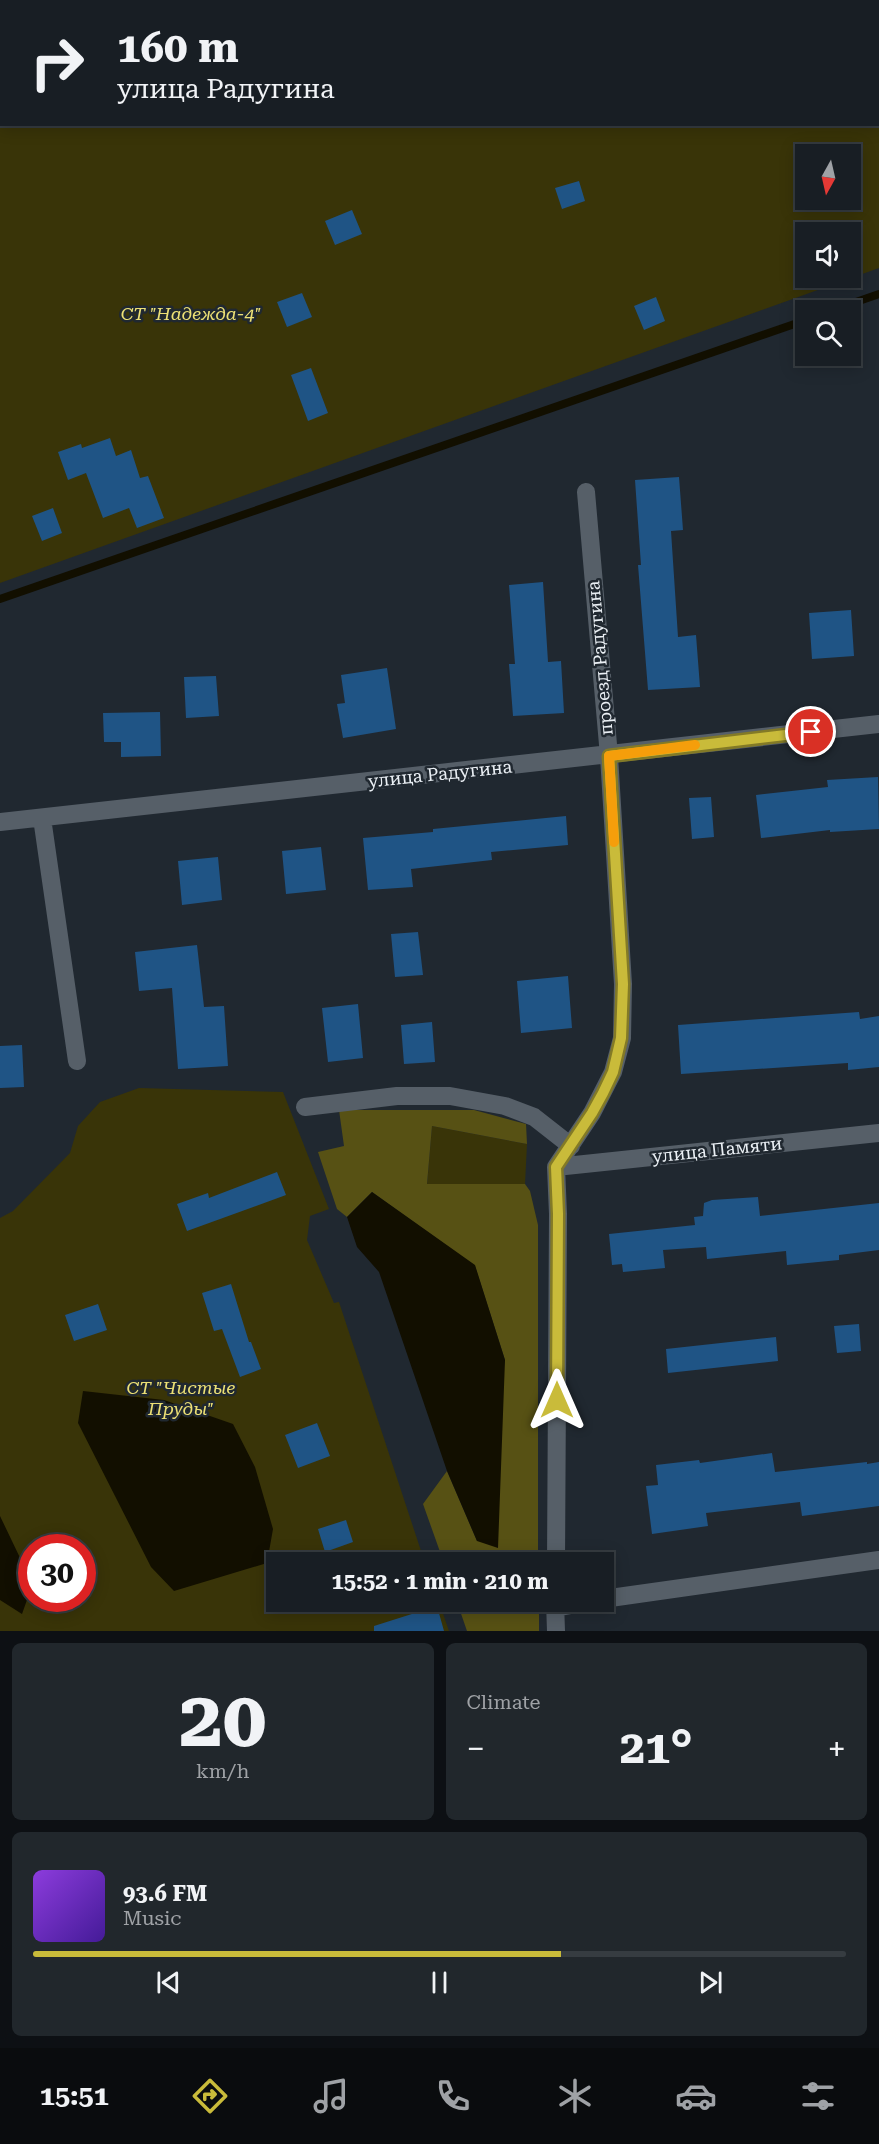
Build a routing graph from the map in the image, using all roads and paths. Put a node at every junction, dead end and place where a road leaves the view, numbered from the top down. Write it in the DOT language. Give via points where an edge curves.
graph roads {
  1 [pos="586,492"];
  2 [pos="879,724"];
  3 [pos="609,756"];
  4 [pos="42,818"];
  5 [pos="0,822"];
  6 [pos="77,1060"];
  7 [pos="305,1107"];
  8 [pos="879,1133"];
  9 [pos="571,1146"];
  10 [pos="556,1167"];
  11 [pos="556,1552"];
  12 [pos="879,1560"];
  13 [pos="614,1597"];
  14 [pos="555,1612"];
  15 [pos="556,1631"];
  1 -- 3 [label="street, проезд Радугина"];
  2 -- 3 [label="street, улица Радугина"];
  3 -- 4 [label="street, улица Радугина"];
  3 -- 9 [label="street, проезд Радугина" via="623,984 621,1038 613,1072"];
  4 -- 5 [label="street, улица Радугина"];
  4 -- 6 [label="street"];
  7 -- 9 [label="street" via="397,1096 450,1096 505,1106 534,1117"];
  8 -- 10 [label="street, улица Памяти"];
  9 -- 10 [label="street, проезд Радугина"];
  10 -- 11 [label="street"];
  12 -- 13 [label="street"];
  14 -- 15 [label="street"];
}
